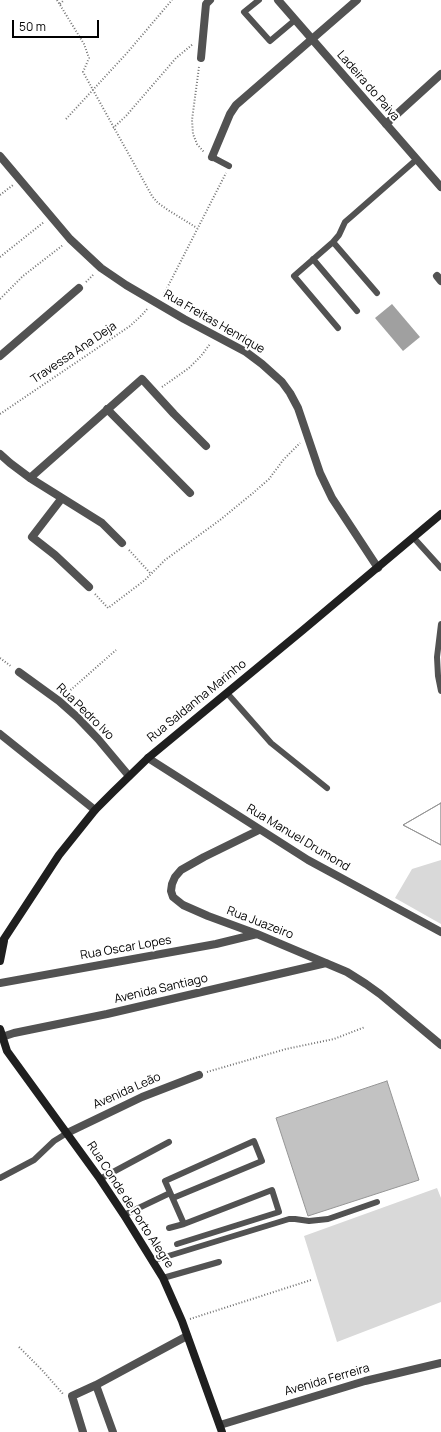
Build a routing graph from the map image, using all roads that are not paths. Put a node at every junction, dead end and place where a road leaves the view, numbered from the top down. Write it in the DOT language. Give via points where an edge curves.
graph roads {
  1 [pos="210,0"];
  2 [pos="259,0"];
  3 [pos="278,0"];
  4 [pos="357,0"];
  5 [pos="295,20"];
  6 [pos="312,39"];
  7 [pos="201,58"];
  8 [pos="441,74"];
  9 [pos="386,124"];
  10 [pos="0,156"];
  11 [pos="212,157"];
  12 [pos="417,158"];
  13 [pos="229,166"];
  14 [pos="441,187"];
  15 [pos="333,242"];
  16 [pos="313,259"];
  17 [pos="79,288"];
  18 [pos="377,293"];
  19 [pos="357,311"];
  20 [pos="338,328"];
  21 [pos="0,356"];
  22 [pos="107,409"];
  23 [pos="206,446"];
  24 [pos="0,454"];
  25 [pos="30,478"];
  26 [pos="190,494"];
  27 [pos="62,498"];
  28 [pos="441,514"];
  29 [pos="413,537"];
  30 [pos="122,543"];
  31 [pos="378,568"];
  32 [pos="441,568"];
  33 [pos="89,587"];
  34 [pos="441,624"];
  35 [pos="440,649"];
  36 [pos="19,672"];
  37 [pos="441,691"];
  38 [pos="227,693"];
  39 [pos="0,734"];
  40 [pos="148,758"];
  41 [pos="129,776"];
  42 [pos="327,788"];
  43 [pos="95,810"];
  44 [pos="259,830"];
  45 [pos="441,932"];
  46 [pos="257,934"];
  47 [pos="1,941"];
  48 [pos="0,961"];
  49 [pos="326,962"];
  50 [pos="0,983"];
  51 [pos="1,1033"];
  52 [pos="439,1043"];
  53 [pos="4,1050"];
  54 [pos="199,1075"];
  55 [pos="67,1133"];
  56 [pos="169,1142"];
  57 [pos="0,1178"];
  58 [pos="100,1179"];
  59 [pos="171,1196"];
  60 [pos="377,1202"];
  61 [pos="124,1215"];
  62 [pos="184,1224"];
  63 [pos="169,1228"];
  64 [pos="177,1244"];
  65 [pos="152,1261"];
  66 [pos="219,1262"];
  67 [pos="163,1278"];
  68 [pos="187,1336"];
  69 [pos="441,1363"];
  70 [pos="96,1385"];
  71 [pos="221,1428"];
  72 [pos="83,1432"];
  73 [pos="113,1432"];
  1 -- 7 [label="street" via="206,4"];
  2 -- 5 [label="lane" via="244,12 270,41"];
  3 -- 5 [label="street, Ladeira do Paiva"];
  4 -- 6 [label="street"];
  5 -- 6 [label="street, Ladeira do Paiva"];
  6 -- 9 [label="street, Ladeira do Paiva"];
  6 -- 11 [label="street" via="236,105"];
  8 -- 9 [label="street"];
  9 -- 12 [label="street, Ladeira do Paiva"];
  10 -- 31 [label="street, Rua Freitas Henrique" via="70,240 101,268 251,356 273,372 298,408 320,473 332,498"];
  11 -- 13 [label="lane"];
  12 -- 14 [label="street, Ladeira do Paiva"];
  12 -- 15 [label="lane" via="345,222"];
  15 -- 16 [label="lane"];
  15 -- 18 [label="lane"];
  16 -- 19 [label="lane"];
  16 -- 20 [label="lane" via="294,276"];
  17 -- 21 [label="street"];
  22 -- 23 [label="street" via="142,379"];
  22 -- 25 [label="street"];
  22 -- 26 [label="street"];
  24 -- 25 [label="street"];
  25 -- 27 [label="street"];
  27 -- 30 [label="street" via="102,523"];
  27 -- 33 [label="street" via="32,537"];
  28 -- 29 [label="main road, Rua Saldanha Marinho"];
  29 -- 31 [label="main road, Rua Saldanha Marinho"];
  29 -- 32 [label="lane"];
  31 -- 38 [label="main road, Rua Saldanha Marinho"];
  34 -- 35 [label="lane"];
  35 -- 37 [label="lane" via="438,676"];
  36 -- 41 [label="street, Rua Pedro Ivo" via="59,701 98,739"];
  38 -- 40 [label="main road, Rua Saldanha Marinho"];
  38 -- 42 [label="lane" via="271,743"];
  39 -- 43 [label="street"];
  40 -- 41 [label="main road, Rua Saldanha Marinho"];
  40 -- 44 [label="street, Rua Manuel Drumond"];
  41 -- 43 [label="main road, Rua Saldanha Marinho"];
  43 -- 47 [label="main road, Rua Saldanha Marinho" via="59,855"];
  44 -- 45 [label="street, Rua Manuel Drumond" via="328,871"];
  44 -- 46 [label="street, Rua Juazeiro" via="186,866 175,877 171,891 173,897 183,905"];
  46 -- 49 [label="street, Rua Juazeiro"];
  46 -- 50 [label="street, Rua Oscar Lopes" via="216,944"];
  47 -- 48 [label="main road, Rua Saldanha Marinho"];
  49 -- 51 [label="street, Avenida Santiago" via="107,1014"];
  49 -- 52 [label="street, Rua Juazeiro" via="366,984"];
  51 -- 53 [label="main road, Rua Conde de Porto Alegre"];
  53 -- 55 [label="main road, Rua Conde de Porto Alegre"];
  54 -- 55 [label="street, Avenida Leão" via="142,1097"];
  55 -- 57 [label="lane" via="54,1141 34,1160"];
  55 -- 58 [label="main road, Rua Conde de Porto Alegre"];
  56 -- 58 [label="lane"];
  58 -- 61 [label="main road, Rua Conde de Porto Alegre"];
  59 -- 59 [label="lane" via="262,1162 254,1141 165,1181"];
  59 -- 61 [label="lane"];
  59 -- 62 [label="lane"];
  60 -- 65 [label="lane" via="328,1219 289,1219"];
  61 -- 65 [label="main road, Rua Conde de Porto Alegre"];
  62 -- 63 [label="lane"];
  62 -- 64 [label="lane" via="272,1190 279,1212"];
  65 -- 67 [label="main road, Rua Conde de Porto Alegre"];
  66 -- 67 [label="lane"];
  67 -- 68 [label="main road, Rua Conde de Porto Alegre"];
  68 -- 70 [label="street"];
  68 -- 71 [label="main road, Rua Conde de Porto Alegre"];
  69 -- 71 [label="street, Avenida Ferreira" via="364,1381"];
  70 -- 72 [label="street" via="72,1396"];
  70 -- 73 [label="street"];
}
